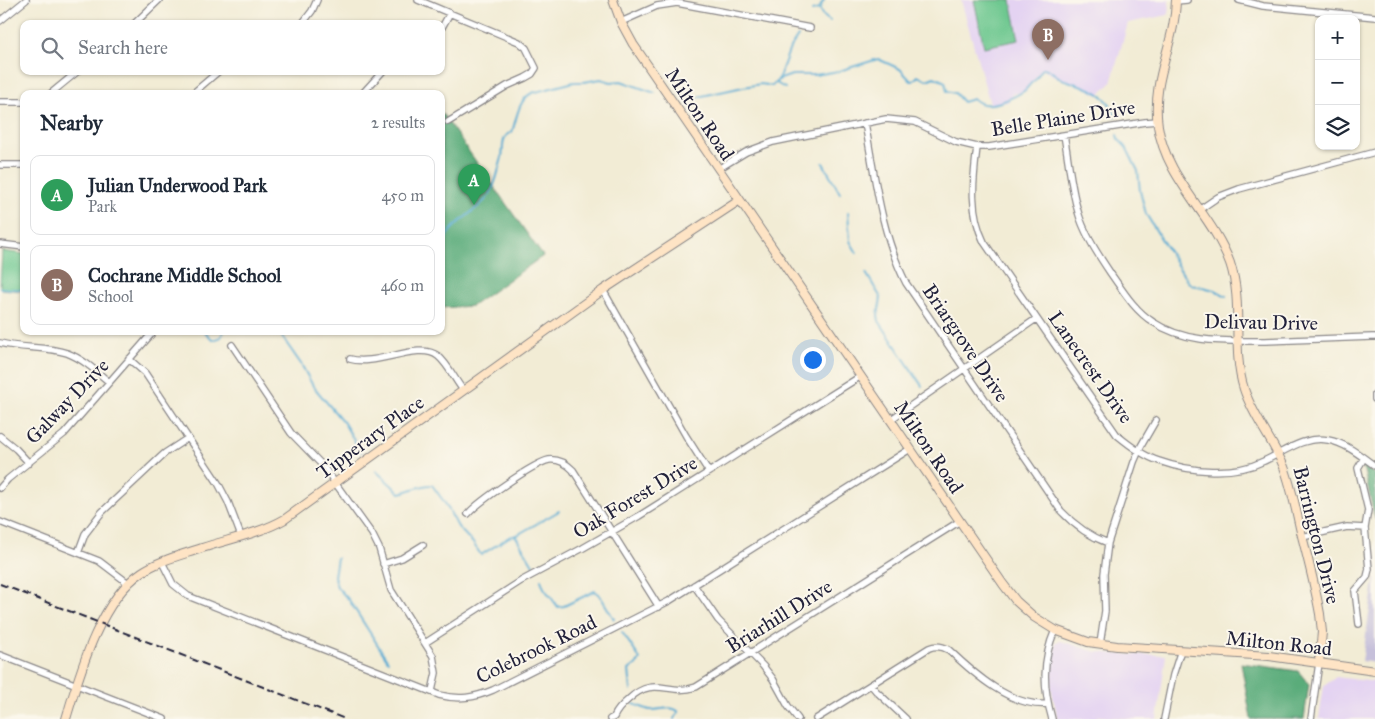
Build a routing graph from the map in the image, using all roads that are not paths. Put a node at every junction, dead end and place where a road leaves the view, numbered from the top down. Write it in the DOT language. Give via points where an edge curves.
graph roads {
  1 [pos="26,0"];
  2 [pos="159,0"];
  3 [pos="317,0"];
  4 [pos="418,0"];
  5 [pos="613,0"];
  6 [pos="1176,0"];
  7 [pos="1187,0"];
  8 [pos="1239,0"];
  9 [pos="450,13"];
  10 [pos="1375,17"];
  11 [pos="138,20"];
  12 [pos="305,20"];
  13 [pos="0,21"];
  14 [pos="445,22"];
  15 [pos="621,22"];
  16 [pos="810,28"];
  17 [pos="73,75"];
  18 [pos="214,75"];
  19 [pos="379,75"];
  20 [pos="55,90"];
  21 [pos="197,90"];
  22 [pos="366,90"];
  23 [pos="0,102"];
  24 [pos="20,102"];
  25 [pos="1158,121"];
  26 [pos="448,122"];
  27 [pos="865,123"];
  28 [pos="1064,135"];
  29 [pos="977,147"];
  30 [pos="1375,152"];
  31 [pos="20,164"];
  32 [pos="0,165"];
  33 [pos="718,169"];
  34 [pos="740,200"];
  35 [pos="1199,210"];
  36 [pos="0,244"];
  37 [pos="20,246"];
  38 [pos="603,290"];
  39 [pos="1036,319"];
  40 [pos="150,335"];
  41 [pos="1375,337"];
  42 [pos="1238,341"];
  43 [pos="0,344"];
  44 [pos="232,345"];
  45 [pos="129,359"];
  46 [pos="350,359"];
  47 [pos="964,369"];
  48 [pos="861,376"];
  49 [pos="109,382"];
  50 [pos="463,390"];
  51 [pos="1375,394"];
  52 [pos="1375,399"];
  53 [pos="890,420"];
  54 [pos="1156,420"];
  55 [pos="0,436"];
  56 [pos="188,438"];
  57 [pos="910,449"];
  58 [pos="1139,450"];
  59 [pos="1278,454"];
  60 [pos="1364,458"];
  61 [pos="29,463"];
  62 [pos="1375,466"];
  63 [pos="708,472"];
  64 [pos="335,482"];
  65 [pos="0,488"];
  66 [pos="468,514"];
  67 [pos="960,521"];
  68 [pos="0,522"];
  69 [pos="1365,528"];
  70 [pos="612,532"];
  71 [pos="241,536"];
  72 [pos="1302,537"];
  73 [pos="1108,543"];
  74 [pos="423,544"];
  75 [pos="78,553"];
  76 [pos="162,562"];
  77 [pos="383,564"];
  78 [pos="128,583"];
  79 [pos="694,585"];
  80 [pos="659,606"];
  81 [pos="1359,624"];
  82 [pos="1055,630"];
  83 [pos="425,643"];
  84 [pos="1100,644"];
  85 [pos="1181,650"];
  86 [pos="750,653"];
  87 [pos="0,655"];
  88 [pos="1319,663"];
  89 [pos="1375,671"];
  90 [pos="77,685"];
  91 [pos="871,685"];
  92 [pos="432,691"];
  93 [pos="1048,704"];
  94 [pos="613,718"];
  95 [pos="66,719"];
  96 [pos="164,719"];
  97 [pos="798,719"];
  98 [pos="816,719"];
  99 [pos="906,719"];
  100 [pos="1052,719"];
  101 [pos="1164,719"];
  102 [pos="1311,719"];
  1 -- 13 [label="street"];
  2 -- 11 [label="street"];
  3 -- 12 [label="street"];
  4 -- 9 [label="street"];
  5 -- 15 [label="street, Milton Road"];
  6 -- 7 [label="street"];
  6 -- 25 [label="street, Barrington Drive" via="1175,18 1158,88"];
  8 -- 10 [label="street" via="1263,6"];
  9 -- 14 [label="street"];
  9 -- 26 [label="street" via="520,42 536,68 532,74"];
  15 -- 16 [label="street" via="657,6 677,3"];
  15 -- 33 [label="street, Milton Road"];
  17 -- 20 [label="street"];
  18 -- 21 [label="street"];
  19 -- 22 [label="street"];
  23 -- 24 [label="street"];
  25 -- 28 [label="street, Belle Plaine Drive"];
  25 -- 35 [label="street, Barrington Drive" via="1169,161"];
  27 -- 29 [label="street, Belle Plaine Drive" via="894,119 915,122 950,140"];
  27 -- 33 [label="street, Belle Plaine Drive" via="773,142 746,152"];
  27 -- 47 [label="street, Briargrove Drive" via="887,234 897,266 920,306"];
  28 -- 29 [label="street, Belle Plaine Drive"];
  28 -- 42 [label="street, Delivau Drive" via="1080,218 1094,249 1136,308 1168,330 1203,339"];
  29 -- 39 [label="street, Lanecrest Drive" via="973,191 976,223 984,242"];
  30 -- 35 [label="street" via="1239,189 1218,197"];
  31 -- 32 [label="street"];
  33 -- 34 [label="street, Milton Road"];
  34 -- 38 [label="street, Tipperary Place"];
  34 -- 48 [label="street, Milton Road"];
  35 -- 42 [label="street, Barrington Drive" via="1224,250 1233,273 1238,295"];
  36 -- 37 [label="street"];
  38 -- 50 [label="street, Tipperary Place"];
  38 -- 63 [label="street"];
  39 -- 47 [label="street"];
  39 -- 58 [label="street, Lanecrest Drive" via="1114,432"];
  40 -- 45 [label="street, Galway Drive"];
  41 -- 42 [label="street, Delivau Drive"];
  42 -- 59 [label="street, Barrington Drive" via="1244,389"];
  43 -- 49 [label="street" via="67,353 86,363"];
  44 -- 64 [label="street" via="291,433"];
  45 -- 49 [label="street, Galway Drive"];
  45 -- 56 [label="street" via="146,373"];
  46 -- 50 [label="street" via="368,361 419,351 431,353 440,359"];
  47 -- 53 [label="street"];
  47 -- 73 [label="street, Briargrove Drive" via="1061,511 1074,525"];
  48 -- 53 [label="street, Milton Road"];
  48 -- 63 [label="street, Oak Forest Drive"];
  49 -- 61 [label="street, Galway Drive" via="64,434"];
  50 -- 64 [label="street, Tipperary Place"];
  51 -- 52 [label="street"];
  53 -- 57 [label="street, Milton Road"];
  54 -- 58 [label="street"];
  55 -- 61 [label="street"];
  56 -- 71 [label="street" via="223,490"];
  56 -- 75 [label="street" via="165,453 102,512 86,534"];
  57 -- 67 [label="street, Milton Road"];
  57 -- 79 [label="street, Colebrook Road"];
  58 -- 59 [label="street, Lanecrest Drive" via="1159,461 1214,471 1243,469"];
  58 -- 73 [label="street"];
  59 -- 60 [label="street, Lanecrest Drive" via="1301,442 1323,440 1344,445"];
  59 -- 72 [label="street, Barrington Drive"];
  60 -- 62 [label="street, Lanecrest Drive"];
  60 -- 69 [label="street" via="1358,468 1368,510"];
  61 -- 65 [label="street, Galway Drive"];
  63 -- 70 [label="street, Oak Forest Drive"];
  64 -- 71 [label="street, Tipperary Place" via="279,523"];
  64 -- 77 [label="street" via="372,534"];
  66 -- 70 [label="street" via="531,469 548,460 561,461 573,470"];
  67 -- 82 [label="street, Milton Road" via="1016,601"];
  67 -- 86 [label="street, Briarhill Drive"];
  68 -- 75 [label="street"];
  69 -- 72 [label="street" via="1347,527"];
  69 -- 81 [label="street" via="1369,569 1367,578 1355,591"];
  70 -- 80 [label="street"];
  70 -- 83 [label="street, Oak Forest Drive" via="521,581"];
  71 -- 76 [label="street, Tipperary Place"];
  72 -- 88 [label="street, Barrington Drive" via="1320,614"];
  73 -- 84 [label="street"];
  74 -- 77 [label="street" via="402,558"];
  75 -- 78 [label="street" via="106,566"];
  76 -- 78 [label="street, Tipperary Place"];
  76 -- 92 [label="street, Colebrook Road" via="173,584 188,596"];
  77 -- 83 [label="street" via="391,590"];
  78 -- 90 [label="street, Tipperary Place" via="105,614"];
  79 -- 80 [label="street, Colebrook Road"];
  79 -- 86 [label="street" via="718,620"];
  80 -- 92 [label="street, Colebrook Road" via="481,695 457,698"];
  82 -- 84 [label="street, Milton Road" via="1075,639"];
  82 -- 93 [label="street" via="1045,672"];
  83 -- 92 [label="street" via="435,664"];
  84 -- 85 [label="street, Milton Road"];
  85 -- 88 [label="street, Milton Road"];
  85 -- 101 [label="street"];
  86 -- 94 [label="street, Briarhill Drive" via="692,689 644,688 631,697"];
  86 -- 97 [label="street" via="773,678"];
  87 -- 90 [label="street"];
  88 -- 89 [label="street, Milton Road"];
  88 -- 102 [label="street, Barrington Drive"];
  90 -- 95 [label="street, Tipperary Place"];
  90 -- 96 [label="street"];
  91 -- 93 [label="street" via="929,648 940,646 1005,693 1035,705"];
  91 -- 98 [label="street"];
  91 -- 99 [label="street"];
  93 -- 100 [label="street"];
}
